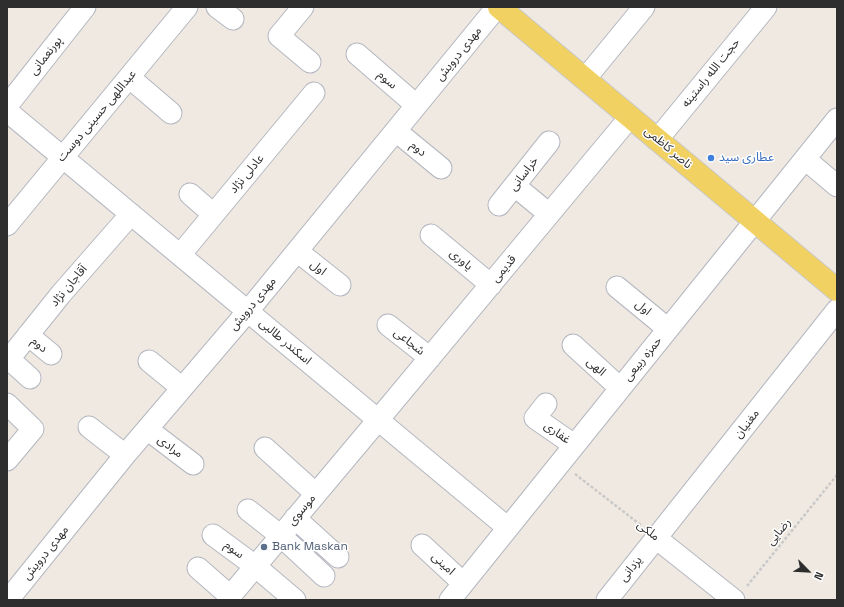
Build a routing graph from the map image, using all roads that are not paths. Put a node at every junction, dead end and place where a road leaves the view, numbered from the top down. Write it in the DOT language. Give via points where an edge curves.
graph roads {
  1 [pos="85,7"];
  2 [pos="187,7"];
  3 [pos="302,7"];
  4 [pos="498,7"];
  5 [pos="644,7"];
  6 [pos="766,7"];
  7 [pos="357,54"];
  8 [pos="310,62"];
  9 [pos="130,78"];
  10 [pos="585,79"];
  11 [pos="314,93"];
  12 [pos="416,105"];
  13 [pos="7,106"];
  14 [pos="7,111"];
  15 [pos="171,113"];
  16 [pos="630,117"];
  17 [pos="837,119"];
  18 [pos="396,131"];
  19 [pos="657,140"];
  20 [pos="549,142"];
  21 [pos="63,157"];
  22 [pos="805,159"];
  23 [pos="441,168"];
  24 [pos="515,186"];
  25 [pos="837,186"];
  26 [pos="190,194"];
  27 [pos="499,205"];
  28 [pos="131,214"];
  29 [pos="213,214"];
  30 [pos="549,214"];
  31 [pos="755,221"];
  32 [pos="7,225"];
  33 [pos="431,235"];
  34 [pos="297,251"];
  35 [pos="180,254"];
  36 [pos="340,285"];
  37 [pos="491,285"];
  38 [pos="617,287"];
  39 [pos="837,290"];
  40 [pos="837,310"];
  41 [pos="248,311"];
  42 [pos="388,325"];
  43 [pos="668,329"];
  44 [pos="28,335"];
  45 [pos="572,345"];
  46 [pos="51,354"];
  47 [pos="430,358"];
  48 [pos="148,361"];
  49 [pos="30,378"];
  50 [pos="182,388"];
  51 [pos="620,388"];
  52 [pos="7,404"];
  53 [pos="541,411"];
  54 [pos="378,420"];
  55 [pos="89,427"];
  56 [pos="147,430"];
  57 [pos="574,445"];
  58 [pos="265,448"];
  59 [pos="125,455"];
  60 [pos="7,460"];
  61 [pos="193,464"];
  62 [pos="316,494"];
  63 [pos="248,510"];
  64 [pos="295,518"];
  65 [pos="508,528"];
  66 [pos="213,534"];
  67 [pos="281,536"];
  68 [pos="656,538"];
  69 [pos="422,545"];
  70 [pos="338,557"];
  71 [pos="255,566"];
  72 [pos="198,568"];
  73 [pos="324,576"];
  74 [pos="464,583"];
  75 [pos="740,594"];
  76 [pos="228,598"];
  77 [pos="8,600"];
  78 [pos="295,600"];
  79 [pos="450,600"];
  80 [pos="607,600"];
  1 -- 13 [label="street, پورنعمانی"];
  2 -- 9 [label="street, عبداللهی حسینی دوست"];
  3 -- 8 [label="street" via="279,36"];
  4 -- 10 [label="main road, ناصر کاظمی"];
  4 -- 12 [label="street, مهدی درویش"];
  5 -- 10 [label="street"];
  6 -- 19 [label="street, حجت الله راستینه"];
  7 -- 12 [label="street, سوم"];
  9 -- 15 [label="street"];
  9 -- 21 [label="street, عبداللهی حسینی دوست"];
  10 -- 16 [label="main road, ناصر کاظمی"];
  11 -- 29 [label="street, عادلی نژاد"];
  12 -- 18 [label="street, مهدی درویش"];
  14 -- 21 [label="street, اسکندر طالبی"];
  16 -- 19 [label="main road, ناصر کاظمی"];
  16 -- 30 [label="street, قدیمی"];
  17 -- 22 [label="street, حمزه ربیعی"];
  18 -- 23 [label="street, دوم"];
  18 -- 34 [label="street, مهدی درویش"];
  19 -- 31 [label="main road, ناصر کاظمی"];
  20 -- 24 [label="street, خراسانی"];
  21 -- 28 [label="street, اسکندر طالبی"];
  21 -- 32 [label="street, عبداللهی حسینی دوست"];
  22 -- 25 [label="street"];
  22 -- 31 [label="street, حمزه ربیعی"];
  24 -- 27 [label="street, خراسانی"];
  24 -- 30 [label="street"];
  26 -- 29 [label="street"];
  28 -- 35 [label="street, اسکندر طالبی"];
  28 -- 44 [label="street, آقاجان نژاد"];
  29 -- 35 [label="street, عادلی نژاد"];
  30 -- 37 [label="street, قدیمی"];
  31 -- 39 [label="main road, ناصر کاظمی"];
  31 -- 43 [label="street, حمزه ربیعی"];
  33 -- 37 [label="street, یاوری"];
  34 -- 36 [label="street, اول"];
  34 -- 41 [label="street, مهدی درویش"];
  35 -- 41 [label="street, اسکندر طالبی"];
  37 -- 47 [label="street, قدیمی"];
  38 -- 43 [label="street, اول"];
  40 -- 68 [label="street, مغنیان"];
  41 -- 50 [label="street, مهدی درویش"];
  41 -- 54 [label="street, اسکندر طالبی"];
  42 -- 47 [label="street, شجاعی"];
  43 -- 51 [label="street, حمزه ربیعی"];
  44 -- 46 [label="street, دوم"];
  44 -- 49 [label="street, آقاجان نژاد" via="9,359"];
  45 -- 51 [label="street, الهی"];
  47 -- 54 [label="street, قدیمی"];
  48 -- 50 [label="street"];
  50 -- 56 [label="street, مهدی درویش"];
  51 -- 57 [label="street, حمزه ربیعی"];
  52 -- 60 [label="street" via="33,429"];
  53 -- 57 [label="street, غفاری"];
  54 -- 62 [label="street, موسوی"];
  54 -- 65 [label="street, اسکندر طالبی"];
  55 -- 59 [label="street"];
  56 -- 59 [label="street, مهدی درویش"];
  56 -- 61 [label="street, مرادی"];
  57 -- 65 [label="street, حمزه ربیعی"];
  58 -- 62 [label="street"];
  59 -- 77 [label="street, مهدی درویش"];
  62 -- 64 [label="street, موسوی"];
  63 -- 67 [label="street"];
  64 -- 67 [label="street, موسوی"];
  64 -- 70 [label="street"];
  65 -- 74 [label="street, حمزه ربیعی"];
  66 -- 71 [label="street, سوم"];
  67 -- 71 [label="street, موسوی"];
  67 -- 73 [label="street"];
  68 -- 75 [label="street, ملکی"];
  68 -- 80 [label="street, یزدانی"];
  69 -- 74 [label="street, امینی"];
  71 -- 76 [label="street, موسوی"];
  71 -- 78 [label="street, سوم"];
  72 -- 76 [label="street"];
  74 -- 79 [label="street, حمزه ربیعی"];
}
